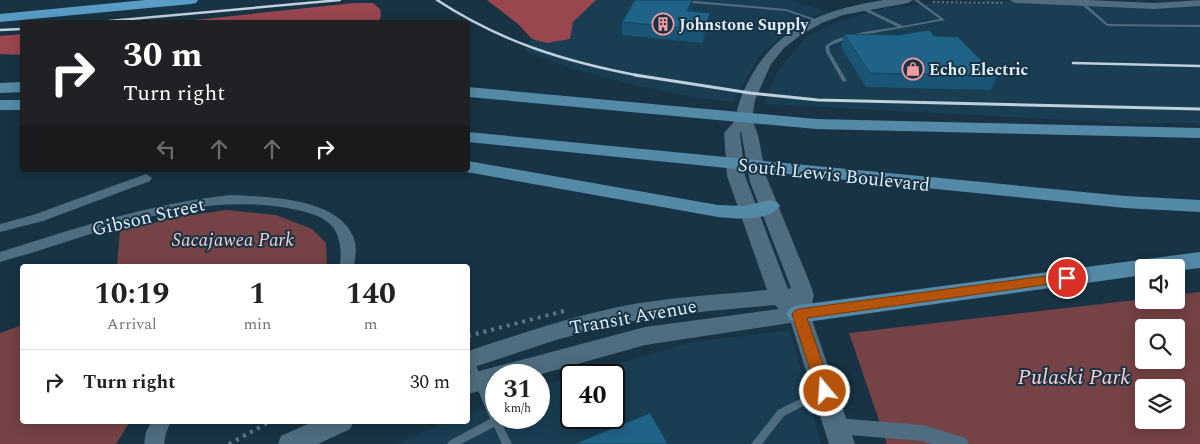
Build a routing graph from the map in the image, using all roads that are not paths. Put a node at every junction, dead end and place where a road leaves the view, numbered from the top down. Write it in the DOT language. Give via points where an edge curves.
graph roads {
  1 [pos="117,0"];
  2 [pos="190,0"];
  3 [pos="669,0"];
  4 [pos="908,0"];
  5 [pos="919,1"];
  6 [pos="1011,2"];
  7 [pos="1082,3"];
  8 [pos="1200,3"];
  9 [pos="860,6"];
  10 [pos="0,10"];
  11 [pos="0,18"];
  12 [pos="816,20"];
  13 [pos="1200,26"];
  14 [pos="902,27"];
  15 [pos="845,81"];
  16 [pos="20,88"];
  17 [pos="0,89"];
  18 [pos="470,92"];
  19 [pos="0,105"];
  20 [pos="20,105"];
  21 [pos="744,118"];
  22 [pos="470,126"];
  23 [pos="1200,133"];
  24 [pos="470,137"];
  25 [pos="688,153"];
  26 [pos="792,163"];
  27 [pos="470,167"];
  28 [pos="146,178"];
  29 [pos="1200,192"];
  30 [pos="770,206"];
  31 [pos="1200,206"];
  32 [pos="749,213"];
  33 [pos="0,228"];
  34 [pos="0,257"];
  35 [pos="1200,260"];
  36 [pos="347,264"];
  37 [pos="780,297"];
  38 [pos="801,304"];
  39 [pos="470,352"];
  40 [pos="470,356"];
  41 [pos="544,364"];
  42 [pos="481,381"];
  43 [pos="825,391"];
  44 [pos="160,424"];
  45 [pos="334,424"];
  46 [pos="485,427"];
  47 [pos="500,429"];
  48 [pos="840,435"];
  49 [pos="154,444"];
  50 [pos="291,444"];
  51 [pos="452,444"];
  52 [pos="507,444"];
  53 [pos="756,444"];
  54 [pos="959,444"];
  1 -- 10 [label="highway"];
  2 -- 11 [label="highway"];
  3 -- 12 [label="lane" via="786,10"];
  4 -- 9 [label="main road"];
  5 -- 14 [label="lane" via="943,20"];
  6 -- 7 [label="main road"];
  7 -- 8 [label="main road" via="1154,6"];
  7 -- 13 [label="lane" via="1107,25"];
  9 -- 12 [label="main road"];
  9 -- 14 [label="lane"];
  12 -- 21 [label="main road" via="792,34 758,72"];
  14 -- 15 [label="lane" via="851,36 829,44 828,52"];
  16 -- 17 [label="main road"];
  18 -- 21 [label="main road"];
  19 -- 20 [label="main road"];
  21 -- 23 [label="main road" via="863,126"];
  21 -- 30 [label="main road" via="759,182"];
  21 -- 32 [label="main road" via="732,134 732,154"];
  22 -- 25 [label="main road, South Lewis Boulevard"];
  24 -- 25 [label="main road, South Lewis Boulevard"];
  25 -- 26 [label="main road, South Lewis Boulevard"];
  26 -- 29 [label="main road, South Lewis Boulevard"];
  26 -- 31 [label="main road, South Lewis Boulevard" via="1125,202"];
  27 -- 32 [label="main road" via="718,211"];
  28 -- 33 [label="street" via="38,218"];
  30 -- 32 [label="main road"];
  30 -- 38 [label="main road"];
  32 -- 37 [label="main road"];
  34 -- 36 [label="street, Gibson Street" via="140,214 240,199 298,205 331,217 348,238"];
  35 -- 38 [label="main road"];
  37 -- 38 [label="main road, Transit Avenue"];
  37 -- 39 [label="main road, Transit Avenue" via="620,315"];
  38 -- 41 [label="main road, Transit Avenue" via="645,336"];
  38 -- 43 [label="main road"];
  40 -- 42 [label="lane"];
  43 -- 48 [label="main road"];
  43 -- 53 [label="lane" via="781,413"];
  44 -- 49 [label="street"];
  45 -- 50 [label="main road"];
  46 -- 51 [label="lane"];
  47 -- 52 [label="lane"];
  48 -- 54 [label="street" via="923,433"];
}
